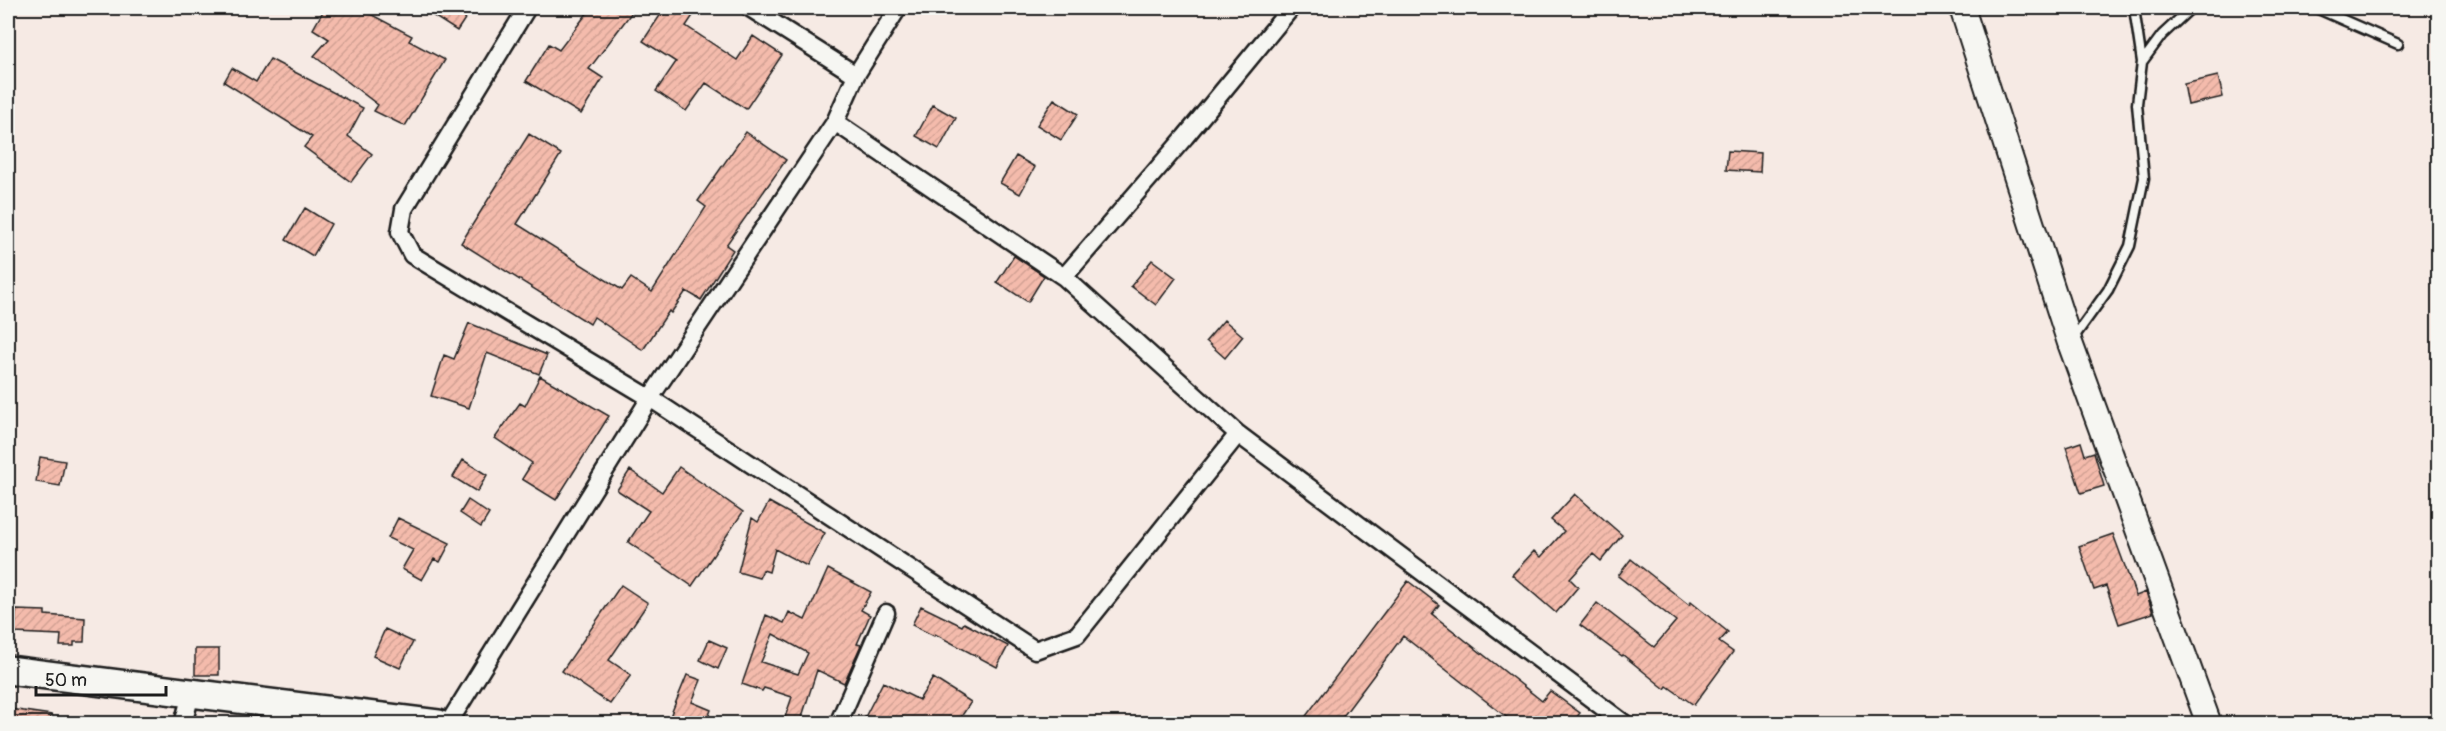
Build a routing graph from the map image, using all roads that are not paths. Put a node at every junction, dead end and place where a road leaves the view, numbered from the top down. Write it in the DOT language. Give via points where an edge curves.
graph roads {
  1 [pos="527,8"];
  2 [pos="750,8"];
  3 [pos="898,8"];
  4 [pos="1292,8"];
  5 [pos="1962,8"];
  6 [pos="2134,8"];
  7 [pos="2191,8"];
  8 [pos="2316,8"];
  9 [pos="2398,44"];
  10 [pos="2142,62"];
  11 [pos="856,75"];
  12 [pos="835,122"];
  13 [pos="1064,277"];
  14 [pos="2070,343"];
  15 [pos="650,398"];
  16 [pos="1238,434"];
  17 [pos="886,613"];
  18 [pos="8,670"];
  19 [pos="190,694"];
  20 [pos="372,719"];
  21 [pos="183,723"];
  22 [pos="438,723"];
  23 [pos="448,723"];
  24 [pos="838,723"];
  25 [pos="1625,723"];
  26 [pos="2209,723"];
  1 -- 15 [label="street" via="404,209 400,232 412,255"];
  2 -- 11 [label="street"];
  3 -- 11 [label="street"];
  4 -- 13 [label="street"];
  5 -- 14 [label="main road"];
  6 -- 10 [label="lane"];
  7 -- 10 [label="lane" via="2162,35"];
  8 -- 9 [label="lane"];
  10 -- 14 [label="lane" via="2138,104 2144,178 2130,246 2108,290"];
  11 -- 12 [label="street"];
  12 -- 13 [label="street"];
  12 -- 15 [label="street"];
  13 -- 16 [label="street"];
  14 -- 26 [label="main road"];
  15 -- 16 [label="street" via="1035,650 1077,635"];
  15 -- 23 [label="street"];
  16 -- 25 [label="street"];
  17 -- 24 [label="street"];
  18 -- 19 [label="main road"];
  19 -- 20 [label="main road"];
  19 -- 21 [label="street"];
  20 -- 22 [label="main road"];
}
